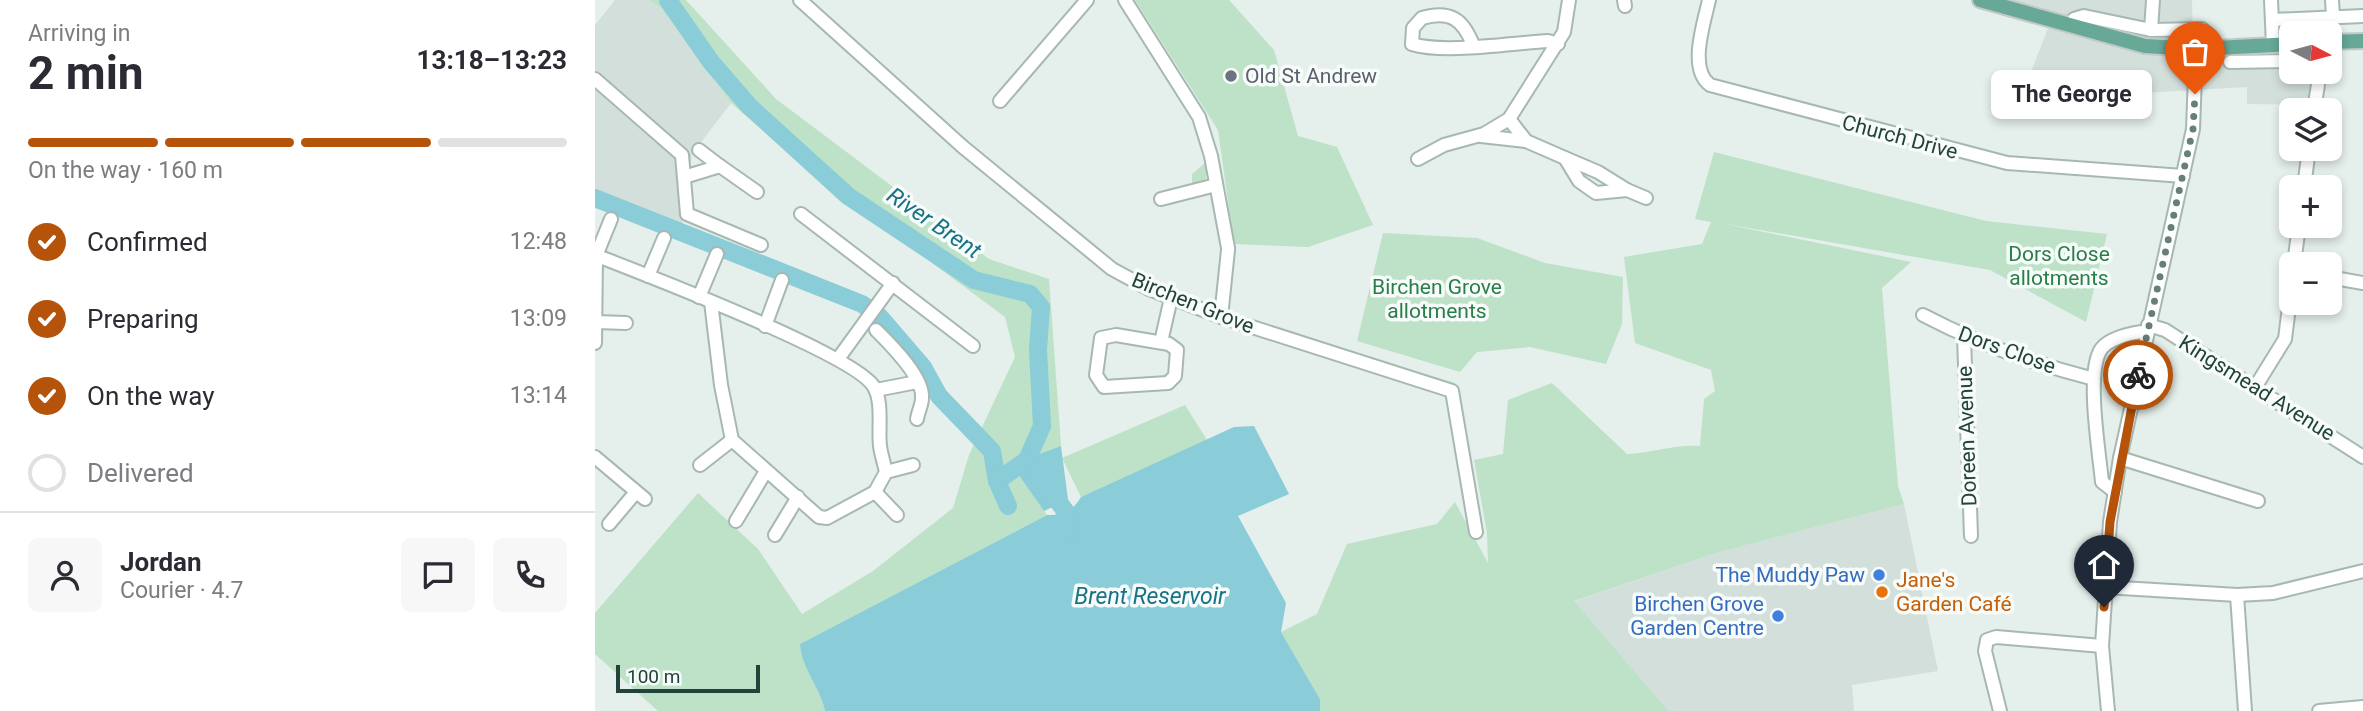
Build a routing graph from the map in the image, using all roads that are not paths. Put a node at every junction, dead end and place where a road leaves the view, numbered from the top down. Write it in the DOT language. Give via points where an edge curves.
graph roads {
  1 [pos="800,0"];
  2 [pos="1087,0"];
  3 [pos="1125,0"];
  4 [pos="1569,0"];
  5 [pos="1709,0"];
  6 [pos="1980,0"];
  7 [pos="2153,0"];
  8 [pos="2271,0"];
  9 [pos="2332,0"];
  10 [pos="1998,2"];
  11 [pos="2333,16"];
  12 [pos="2363,16"];
  13 [pos="2272,20"];
  14 [pos="2071,26"];
  15 [pos="2151,30"];
  16 [pos="2363,41"];
  17 [pos="2342,42"];
  18 [pos="1557,44"];
  19 [pos="1473,45"];
  20 [pos="2273,45"];
  21 [pos="2279,45"];
  22 [pos="2211,47"];
  23 [pos="2196,49"];
  24 [pos="2279,61"];
  25 [pos="2230,62"];
  26 [pos="595,79"];
  27 [pos="1000,101"];
  28 [pos="1510,119"];
  29 [pos="1477,136"];
  30 [pos="1526,141"];
  31 [pos="699,150"];
  32 [pos="1565,158"];
  33 [pos="1418,159"];
  34 [pos="720,166"];
  35 [pos="2183,176"];
  36 [pos="684,177"];
  37 [pos="1216,185"];
  38 [pos="1626,190"];
  39 [pos="757,192"];
  40 [pos="1646,198"];
  41 [pos="1161,199"];
  42 [pos="801,214"];
  43 [pos="611,219"];
  44 [pos="664,238"];
  45 [pos="761,245"];
  46 [pos="717,254"];
  47 [pos="596,255"];
  48 [pos="648,276"];
  49 [pos="2342,279"];
  50 [pos="782,280"];
  51 [pos="893,283"];
  52 [pos="2363,283"];
  53 [pos="1171,298"];
  54 [pos="705,299"];
  55 [pos="595,305"];
  56 [pos="1923,315"];
  57 [pos="2288,315"];
  58 [pos="1221,317"];
  59 [pos="596,322"];
  60 [pos="626,323"];
  61 [pos="765,326"];
  62 [pos="871,326"];
  63 [pos="2147,329"];
  64 [pos="1964,337"];
  65 [pos="1161,342"];
  66 [pos="595,343"];
  67 [pos="973,346"];
  68 [pos="838,359"];
  69 [pos="2094,379"];
  70 [pos="917,382"];
  71 [pos="2254,389"];
  72 [pos="876,390"];
  73 [pos="917,419"];
  74 [pos="732,440"];
  75 [pos="595,457"];
  76 [pos="2363,457"];
  77 [pos="2120,458"];
  78 [pos="700,465"];
  79 [pos="913,465"];
  80 [pos="766,471"];
  81 [pos="886,472"];
  82 [pos="875,492"];
  83 [pos="2115,492"];
  84 [pos="798,498"];
  85 [pos="2258,501"];
  86 [pos="897,514"];
  87 [pos="736,521"];
  88 [pos="609,524"];
  89 [pos="1476,532"];
  90 [pos="775,535"];
  91 [pos="1971,536"];
  92 [pos="2363,571"];
  93 [pos="2105,587"];
  94 [pos="2237,595"];
  95 [pos="2102,646"];
  96 [pos="2363,706"];
  97 [pos="2000,711"];
  98 [pos="2108,711"];
  99 [pos="2245,711"];
  100 [pos="2319,711"];
  1 -- 53 [label="street, Birchen Grove" via="963,147 1112,269"];
  2 -- 27 [label="street"];
  3 -- 37 [label="street" via="1199,117"];
  4 -- 18 [label="street" via="1564,32"];
  5 -- 35 [label="street, Church Drive" via="1699,68 1710,85 2007,163"];
  6 -- 10 [label="main road"];
  7 -- 15 [label="street"];
  8 -- 13 [label="street"];
  9 -- 11 [label="street"];
  10 -- 14 [label="main road"];
  11 -- 12 [label="street"];
  11 -- 13 [label="street"];
  13 -- 20 [label="street"];
  14 -- 15 [label="street" via="2074,19 2084,16"];
  14 -- 23 [label="main road" via="2145,46"];
  15 -- 22 [label="street" via="2202,29 2209,35"];
  16 -- 17 [label="main road"];
  18 -- 19 [label="street"];
  18 -- 28 [label="street"];
  19 -- 19 [label="street" via="1412,44 1413,28 1422,18 1453,15 1462,22"];
  20 -- 21 [label="main road"];
  20 -- 22 [label="main road"];
  22 -- 23 [label="main road"];
  23 -- 35 [label="street" via="2195,116"];
  24 -- 25 [label="street"];
  26 -- 36 [label="street" via="682,155"];
  28 -- 29 [label="street"];
  28 -- 30 [label="street"];
  29 -- 30 [label="street"];
  29 -- 33 [label="street" via="1444,145"];
  30 -- 32 [label="street"];
  31 -- 34 [label="street"];
  32 -- 38 [label="street"];
  32 -- 38 [label="street" via="1579,181 1596,193"];
  34 -- 36 [label="street"];
  34 -- 39 [label="street"];
  35 -- 63 [label="street"];
  36 -- 45 [label="street" via="687,214"];
  37 -- 41 [label="street"];
  37 -- 58 [label="street" via="1228,249"];
  38 -- 40 [label="street"];
  42 -- 51 [label="street"];
  43 -- 47 [label="street"];
  44 -- 48 [label="street"];
  46 -- 54 [label="street"];
  47 -- 48 [label="street"];
  47 -- 55 [label="street"];
  48 -- 54 [label="street"];
  49 -- 52 [label="street"];
  50 -- 61 [label="street"];
  51 -- 62 [label="street" via="878,304"];
  51 -- 67 [label="street"];
  53 -- 58 [label="street, Birchen Grove"];
  53 -- 65 [label="street"];
  54 -- 61 [label="street"];
  54 -- 74 [label="street"];
  55 -- 59 [label="street"];
  56 -- 64 [label="street, Dors Close"];
  57 -- 71 [label="street" via="2285,339"];
  58 -- 89 [label="street, Birchen Grove" via="1451,391"];
  59 -- 60 [label="street"];
  59 -- 66 [label="street"];
  61 -- 68 [label="street"];
  62 -- 68 [label="street"];
  62 -- 70 [label="street" via="900,355"];
  63 -- 69 [label="street" via="2104,345"];
  63 -- 71 [label="street, Kingsmead Avenue" via="2165,330"];
  63 -- 77 [label="street"];
  64 -- 69 [label="street, Dors Close"];
  64 -- 91 [label="street, Doreen Avenue"];
  65 -- 65 [label="street" via="1177,350 1175,376 1168,383 1104,387 1096,375 1101,338 1117,335"];
  68 -- 72 [label="street" via="867,377"];
  69 -- 83 [label="street" via="2102,482"];
  70 -- 72 [label="street"];
  70 -- 73 [label="street" via="922,398"];
  71 -- 76 [label="street, Kingsmead Avenue"];
  72 -- 81 [label="street"];
  74 -- 78 [label="street"];
  74 -- 80 [label="street"];
  75 -- 88 [label="street" via="640,496"];
  77 -- 83 [label="street"];
  77 -- 85 [label="street"];
  79 -- 81 [label="street"];
  80 -- 84 [label="street"];
  80 -- 87 [label="street"];
  81 -- 82 [label="street"];
  82 -- 84 [label="street" via="827,518 819,517"];
  82 -- 86 [label="street"];
  83 -- 93 [label="street"];
  84 -- 90 [label="street"];
  92 -- 94 [label="street" via="2273,593"];
  93 -- 94 [label="street"];
  93 -- 95 [label="street"];
  94 -- 99 [label="street"];
  95 -- 97 [label="street" via="1987,640"];
  95 -- 98 [label="street"];
  96 -- 100 [label="street"];
}
